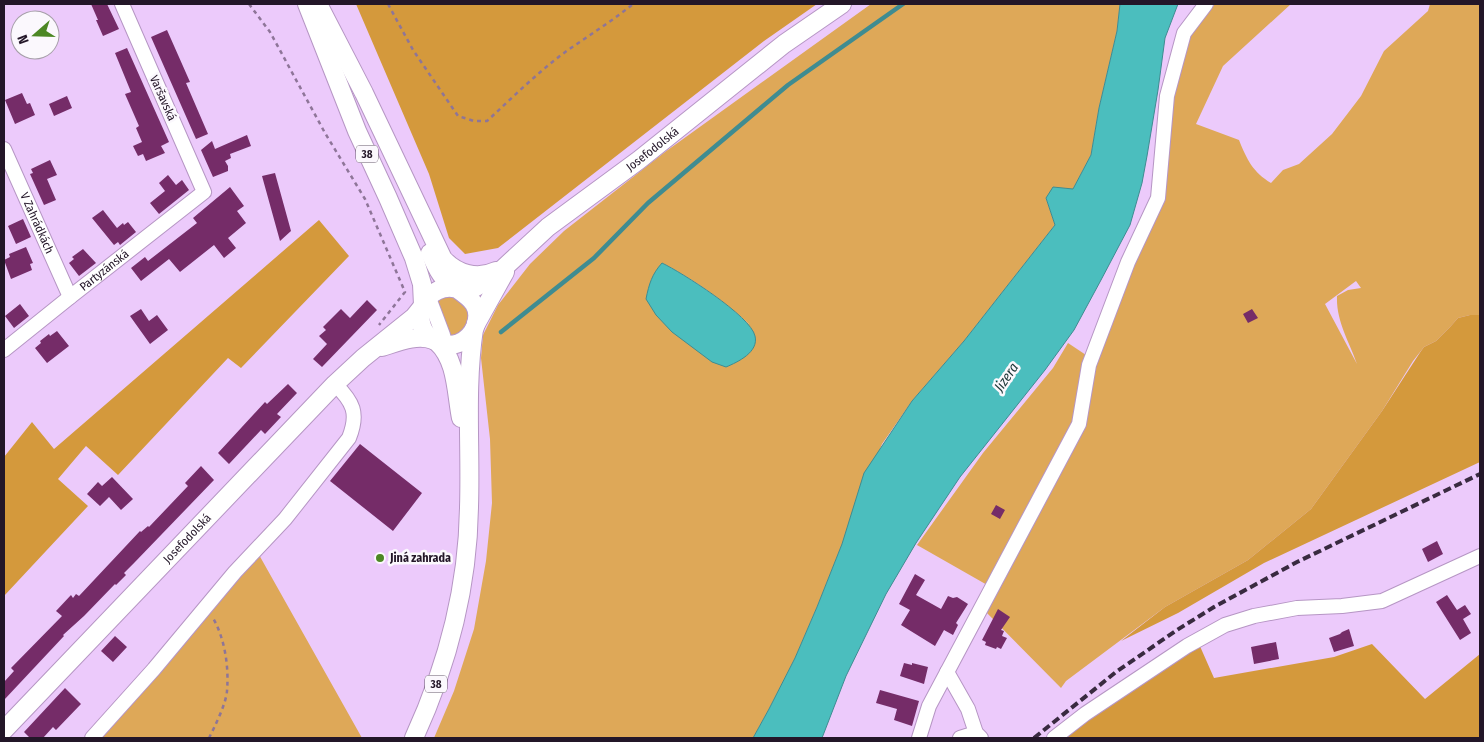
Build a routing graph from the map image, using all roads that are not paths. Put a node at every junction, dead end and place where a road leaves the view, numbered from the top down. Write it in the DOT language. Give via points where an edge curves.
graph roads {
  1 [pos="122,4"];
  2 [pos="307,4"];
  3 [pos="318,4"];
  4 [pos="842,4"];
  5 [pos="1206,4"];
  6 [pos="4,149"];
  7 [pos="406,182"];
  8 [pos="204,192"];
  9 [pos="511,261"];
  10 [pos="461,291"];
  11 [pos="70,296"];
  12 [pos="424,303"];
  13 [pos="475,327"];
  14 [pos="439,342"];
  15 [pos="4,350"];
  16 [pos="372,350"];
  17 [pos="335,384"];
  18 [pos="469,465"];
  19 [pos="1480,556"];
  20 [pos="947,672"];
  21 [pos="4,730"];
  22 [pos="978,736"];
  23 [pos="92,738"];
  24 [pos="414,738"];
  25 [pos="919,738"];
  26 [pos="960,738"];
  27 [pos="1054,738"];
  1 -- 8 [label="street, Varšavská"];
  2 -- 12 [label="main road, 38" via="356,131 420,275"];
  3 -- 7 [label="main road, 38"];
  4 -- 9 [label="main road, Josefodolská" via="784,44 534,239"];
  5 -- 20 [label="street" via="1184,33 1167,96 1158,198 1128,262 1089,365 1079,424"];
  6 -- 11 [label="street, V Zahrádkách"];
  7 -- 9 [label="main road" via="438,252 447,264 465,274 478,275 494,272"];
  7 -- 10 [label="main road, 38" via="437,268 447,282"];
  8 -- 11 [label="street, Partyzánská"];
  9 -- 10 [label="main road, Josefodolská" via="480,286"];
  9 -- 13 [label="main road"];
  10 -- 12 [label="main road" via="443,288"];
  10 -- 13 [label="main road, 38" via="475,306"];
  11 -- 15 [label="street, Partyzánská"];
  12 -- 14 [label="main road, 38" via="420,313 422,325 425,332"];
  12 -- 16 [label="main road, Josefodolská" via="406,324"];
  13 -- 14 [label="main road" via="461,342"];
  13 -- 18 [label="main road, 38" via="469,365"];
  14 -- 16 [label="main road, Josefodolská" via="413,338"];
  14 -- 18 [label="main road, 38" via="452,368"];
  16 -- 17 [label="main road, Josefodolská"];
  17 -- 21 [label="main road, Josefodolská"];
  17 -- 23 [label="street" via="348,398 354,413 350,438 284,519"];
  18 -- 24 [label="main road, 38" via="468,534 458,605 438,680"];
  19 -- 27 [label="street" via="1382,600 1297,608 1226,625 1186,646"];
  20 -- 22 [label="street" via="968,709"];
  20 -- 25 [label="street" via="929,706"];
  22 -- 26 [label="street"];
}
